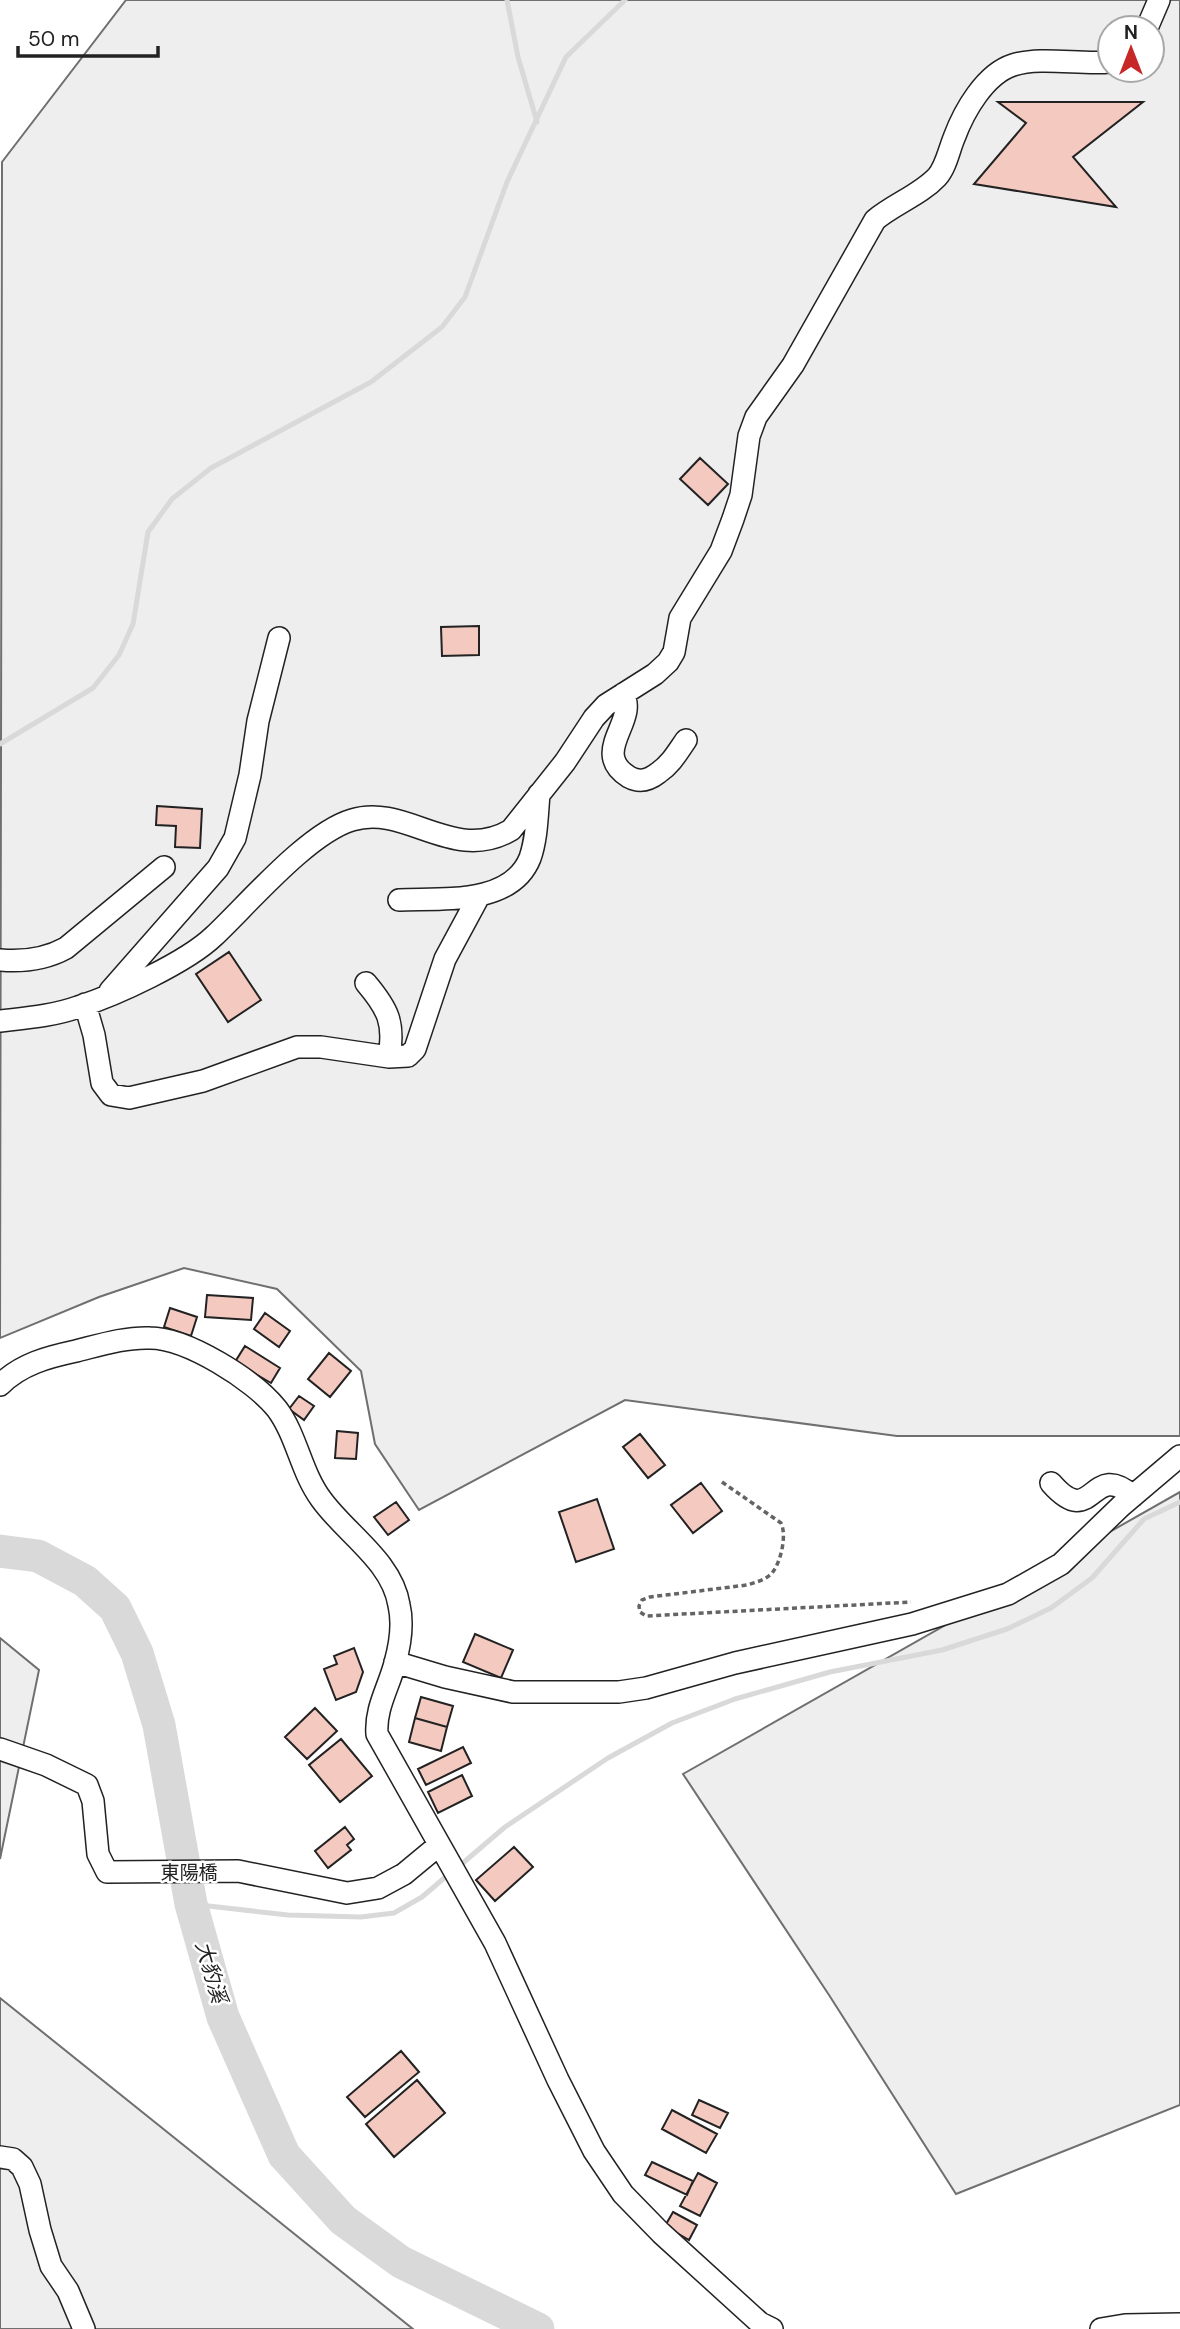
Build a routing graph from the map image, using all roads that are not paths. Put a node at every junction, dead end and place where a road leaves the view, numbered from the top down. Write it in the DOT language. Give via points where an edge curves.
graph roads {
  1 [pos="1096,64"];
  2 [pos="279,638"];
  3 [pos="623,694"];
  4 [pos="686,740"];
  5 [pos="539,794"];
  6 [pos="164,867"];
  7 [pos="479,896"];
  8 [pos="399,900"];
  9 [pos="0,960"];
  10 [pos="366,984"];
  11 [pos="106,995"];
  12 [pos="85,1004"];
  13 [pos="0,1021"];
  14 [pos="389,1057"];
  15 [pos="0,1385"];
  16 [pos="1180,1455"];
  17 [pos="1051,1483"];
  18 [pos="1133,1496"];
  19 [pos="396,1662"];
  20 [pos="0,1749"];
  21 [pos="443,1852"];
  22 [pos="0,2157"];
  23 [pos="1180,2324"];
  24 [pos="84,2329"];
  25 [pos="772,2329"];
  26 [pos="1101,2329"];
  1 -- 3 [label="street" via="1029,62 998,72 958,126 938,176 875,220 793,365 756,417 733,519 721,551 680,618 674,652 655,674"];
  2 -- 11 [label="street" via="235,838 218,868"];
  3 -- 4 [label="street" via="626,710 613,757 616,766 631,778 650,779 670,765"];
  3 -- 5 [label="street" via="594,718"];
  5 -- 7 [label="street" via="528,862 507,884"];
  5 -- 11 [label="street" via="510,831 483,841 448,837 389,818 366,817 336,826 313,841 212,938 164,970"];
  6 -- 9 [label="street" via="66,948 34,959"];
  7 -- 8 [label="street"];
  7 -- 14 [label="street" via="445,959 415,1049 408,1056"];
  10 -- 14 [label="street" via="391,1024"];
  11 -- 12 [label="street"];
  12 -- 13 [label="street"];
  12 -- 14 [label="street" via="102,1083 111,1095 119,1097 203,1081 297,1047"];
  15 -- 19 [label="street" via="18,1369 47,1357 150,1338 176,1342 210,1357 249,1384 287,1425 320,1498 394,1585 400,1605"];
  16 -- 18 [label="street"];
  17 -- 18 [label="street" via="1071,1500 1087,1498 1110,1483"];
  18 -- 19 [label="street" via="1061,1564 1008,1594 912,1624 735,1662 646,1688 513,1692"];
  19 -- 21 [label="street" via="378,1709 377,1734"];
  20 -- 21 [label="street, 東陽橋" via="87,1785 98,1854 107,1872 238,1871 347,1893 378,1888"];
  21 -- 25 [label="street" via="495,1943 594,2151 623,2194 760,2323"];
  22 -- 24 [label="street" via="13,2158 22,2167 51,2266"];
  23 -- 26 [label="street"];
}
